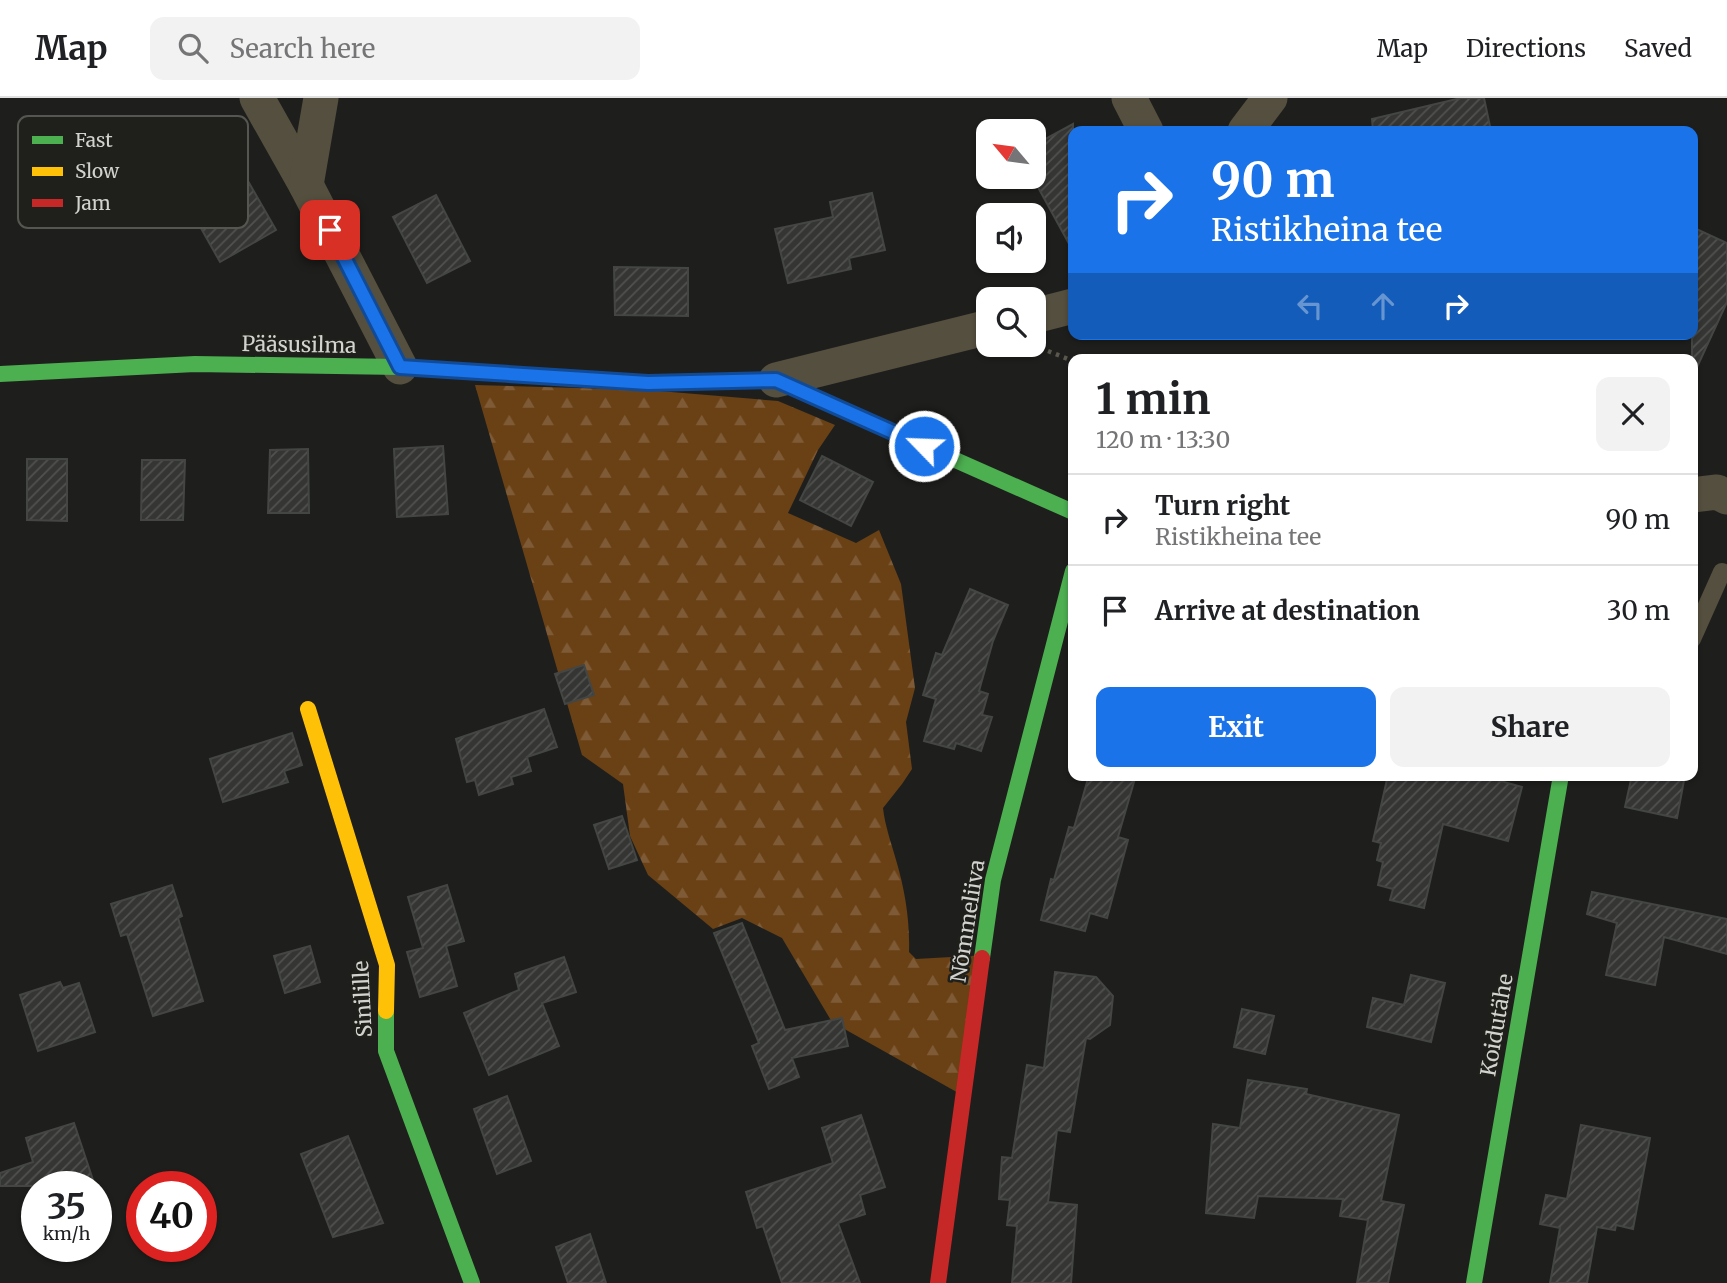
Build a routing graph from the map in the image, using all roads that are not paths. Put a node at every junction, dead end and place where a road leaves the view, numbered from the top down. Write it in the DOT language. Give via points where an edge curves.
graph roads {
  1 [pos="257,98"];
  2 [pos="321,98"];
  3 [pos="1129,98"];
  4 [pos="1270,98"];
  5 [pos="1143,126"];
  6 [pos="1249,126"];
  7 [pos="306,185"];
  8 [pos="1068,307"];
  9 [pos="1046,313"];
  10 [pos="976,330"];
  11 [pos="400,367"];
  12 [pos="0,374"];
  13 [pos="776,380"];
  14 [pos="1698,494"];
  15 [pos="1727,497"];
  16 [pos="1068,510"];
  17 [pos="1722,572"];
  18 [pos="1068,590"];
  19 [pos="1698,626"];
  20 [pos="308,709"];
  21 [pos="1560,781"];
  22 [pos="472,1283"];
  23 [pos="938,1283"];
  24 [pos="1474,1283"];
  1 -- 7 [label="street"];
  2 -- 7 [label="street"];
  3 -- 5 [label="street"];
  4 -- 6 [label="street"];
  7 -- 11 [label="street"];
  8 -- 9 [label="street"];
  10 -- 13 [label="street"];
  11 -- 12 [label="street, Pääsusilma" via="195,364"];
  11 -- 13 [label="street, Pääsusilma" via="648,383"];
  13 -- 16 [label="street, Pääsusilma"];
  14 -- 15 [label="street" via="1717,492"];
  17 -- 19 [label="lane"];
  18 -- 23 [label="street, Nõmmeliiva" via="993,880"];
  20 -- 22 [label="street, Sinilille" via="387,965 386,1051"];
  21 -- 24 [label="street, Koidutähe"];
}
